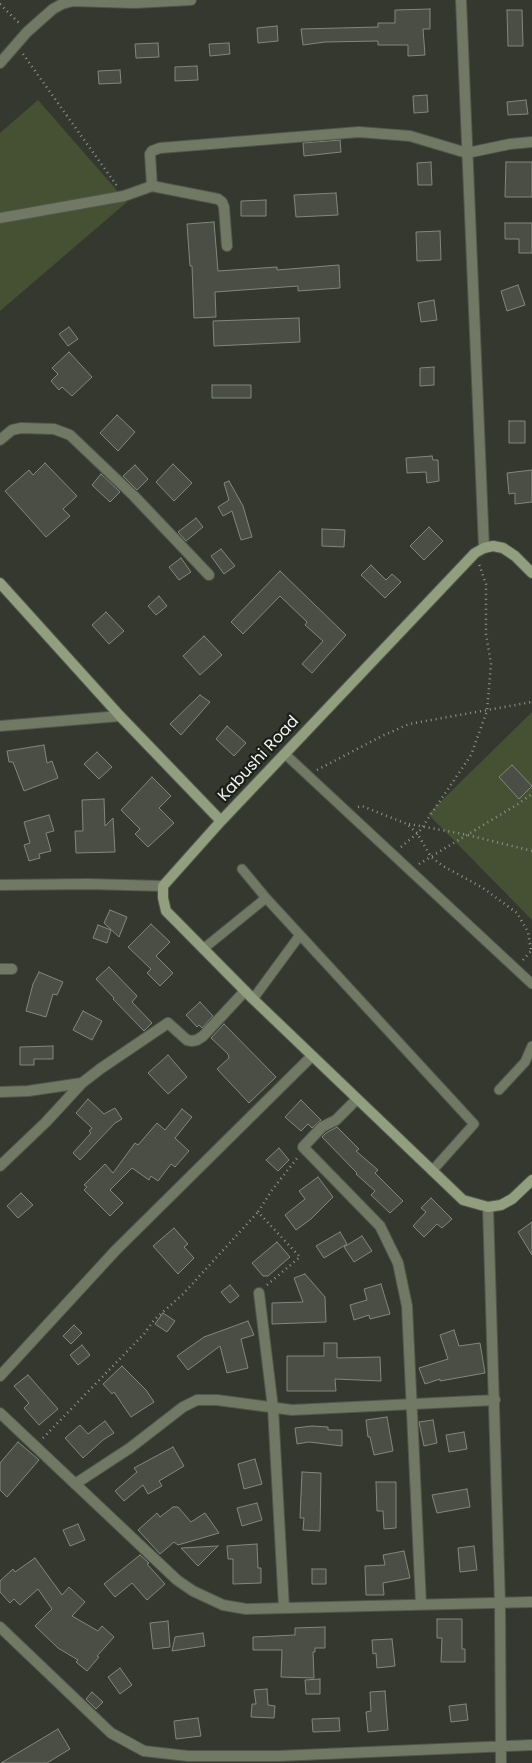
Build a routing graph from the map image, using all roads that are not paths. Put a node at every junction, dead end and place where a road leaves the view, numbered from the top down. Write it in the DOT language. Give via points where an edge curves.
graph roads {
  1 [pos="191,0"];
  2 [pos="461,0"];
  3 [pos="72,1"];
  4 [pos="0,63"];
  5 [pos="532,142"];
  6 [pos="467,153"];
  7 [pos="152,186"];
  8 [pos="0,218"];
  9 [pos="227,246"];
  10 [pos="0,440"];
  11 [pos="480,550"];
  12 [pos="532,573"];
  13 [pos="209,575"];
  14 [pos="0,583"];
  15 [pos="120,716"];
  16 [pos="0,726"];
  17 [pos="285,754"];
  18 [pos="222,821"];
  19 [pos="242,868"];
  20 [pos="0,885"];
  21 [pos="163,886"];
  22 [pos="266,898"];
  23 [pos="300,935"];
  24 [pos="203,949"];
  25 [pos="0,969"];
  26 [pos="12,969"];
  27 [pos="532,984"];
  28 [pos="245,991"];
  29 [pos="253,999"];
  30 [pos="532,1046"];
  31 [pos="312,1056"];
  32 [pos="82,1083"];
  33 [pos="499,1090"];
  34 [pos="0,1092"];
  35 [pos="357,1100"];
  36 [pos="0,1166"];
  37 [pos="432,1171"];
  38 [pos="530,1186"];
  39 [pos="488,1207"];
  40 [pos="259,1294"];
  41 [pos="0,1376"];
  42 [pos="495,1400"];
  43 [pos="411,1404"];
  44 [pos="273,1408"];
  45 [pos="0,1413"];
  46 [pos="75,1484"];
  47 [pos="532,1602"];
  48 [pos="421,1604"];
  49 [pos="500,1604"];
  50 [pos="284,1608"];
  51 [pos="0,1627"];
  52 [pos="501,1746"];
  53 [pos="532,1746"];
  54 [pos="279,1759"];
  55 [pos="501,1763"];
  1 -- 3 [label="street" via="134,3"];
  2 -- 6 [label="street"];
  3 -- 4 [label="street" via="53,9"];
  5 -- 6 [label="street"];
  6 -- 7 [label="street" via="410,136 359,132 160,148 150,154"];
  6 -- 11 [label="street"];
  7 -- 8 [label="street" via="124,196"];
  7 -- 9 [label="street" via="222,202"];
  10 -- 13 [label="street" via="12,430 21,428 54,430 70,435"];
  11 -- 12 [label="main road" via="493,546 503,548"];
  11 -- 17 [label="main road, Kabushi Road"];
  14 -- 15 [label="main road, Kabushi Road"];
  15 -- 16 [label="street"];
  15 -- 18 [label="main road, Kabushi Road"];
  17 -- 18 [label="main road, Kabushi Road"];
  17 -- 27 [label="lane"];
  18 -- 21 [label="main road"];
  19 -- 22 [label="lane"];
  20 -- 21 [label="street"];
  21 -- 24 [label="main road" via="166,910"];
  22 -- 23 [label="lane"];
  22 -- 24 [label="lane"];
  23 -- 29 [label="lane"];
  23 -- 37 [label="lane" via="474,1124"];
  24 -- 28 [label="main road"];
  25 -- 26 [label="street"];
  28 -- 29 [label="main road"];
  28 -- 32 [label="street" via="197,1040 187,1040 168,1023"];
  29 -- 31 [label="main road"];
  30 -- 33 [label="lane" via="525,1062"];
  31 -- 35 [label="main road"];
  31 -- 41 [label="street" via="116,1250"];
  32 -- 34 [label="street"];
  32 -- 36 [label="street"];
  35 -- 37 [label="main road"];
  35 -- 43 [label="street" via="336,1120 322,1127 303,1148 380,1226 398,1263 407,1306"];
  37 -- 39 [label="main road" via="463,1200"];
  38 -- 39 [label="main road" via="501,1205"];
  39 -- 42 [label="street"];
  40 -- 44 [label="street"];
  42 -- 43 [label="street"];
  42 -- 49 [label="street"];
  43 -- 44 [label="street" via="292,1410"];
  43 -- 48 [label="street"];
  44 -- 46 [label="street" via="217,1400 189,1403"];
  44 -- 50 [label="street"];
  45 -- 46 [label="street"];
  46 -- 50 [label="street" via="177,1580 193,1591 223,1605 246,1609"];
  47 -- 49 [label="street"];
  48 -- 49 [label="street"];
  48 -- 50 [label="street"];
  49 -- 52 [label="street"];
  51 -- 54 [label="street" via="110,1733 144,1751"];
  52 -- 53 [label="street"];
  52 -- 54 [label="street"];
  52 -- 55 [label="street"];
}
